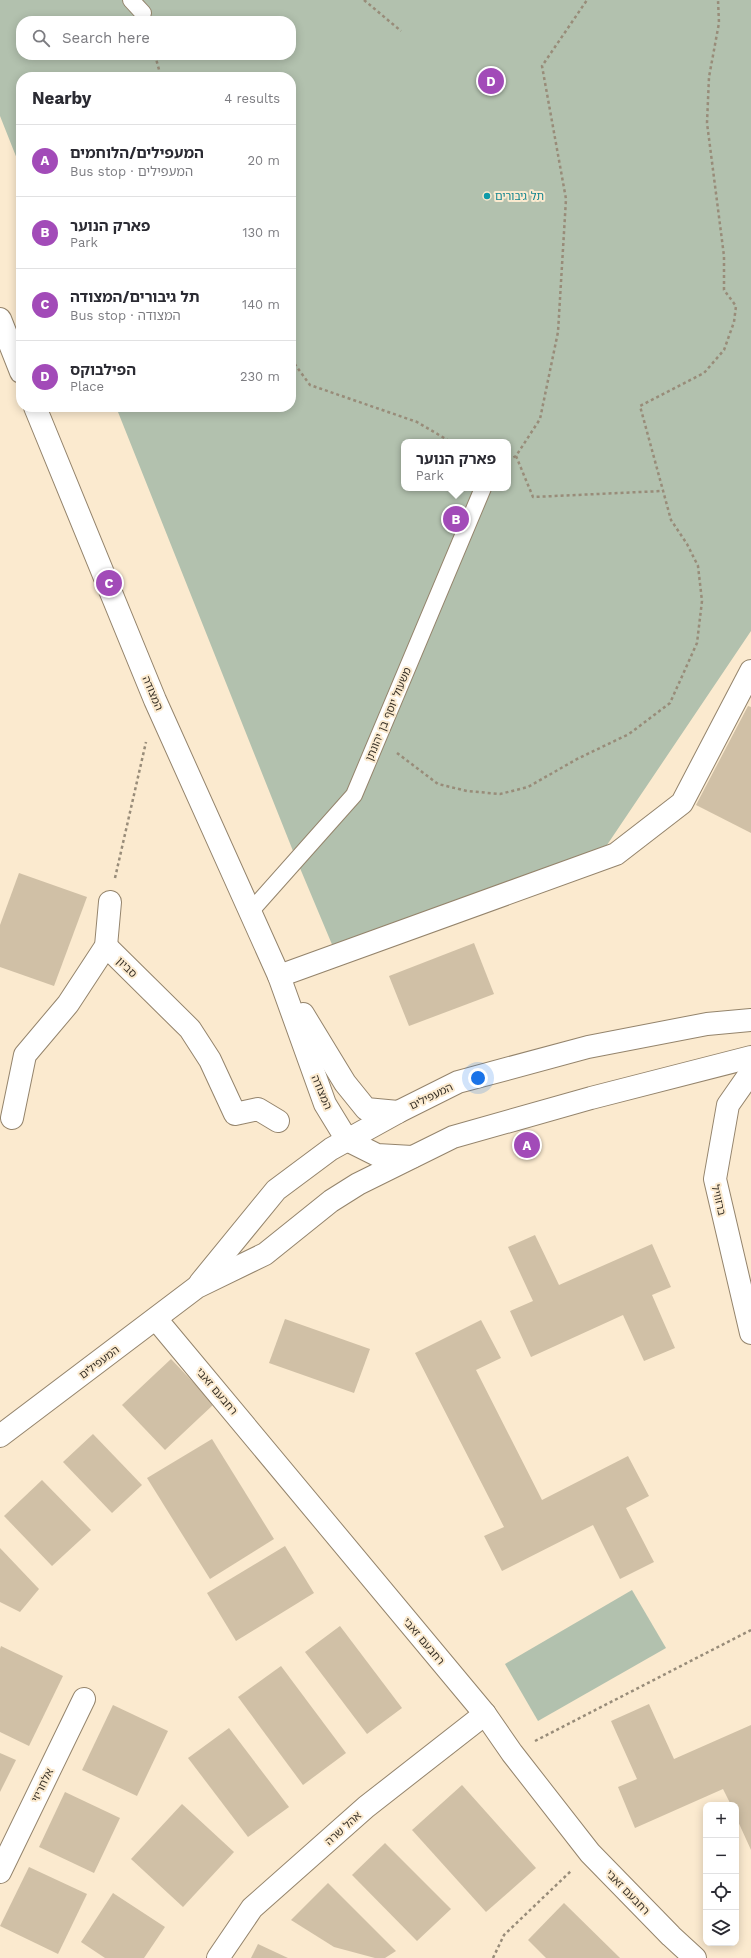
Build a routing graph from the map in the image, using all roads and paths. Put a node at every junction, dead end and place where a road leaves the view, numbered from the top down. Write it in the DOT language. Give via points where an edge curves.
graph roads {
  1 [pos="131,0"];
  2 [pos="364,0"];
  3 [pos="587,0"];
  4 [pos="718,0"];
  5 [pos="143,13"];
  6 [pos="401,31"];
  7 [pos="156,60"];
  8 [pos="160,72"];
  9 [pos="0,320"];
  10 [pos="6,354"];
  11 [pos="16,366"];
  12 [pos="296,366"];
  13 [pos="37,412"];
  14 [pos="446,439"];
  15 [pos="516,456"];
  16 [pos="511,458"];
  17 [pos="482,491"];
  18 [pos="662,492"];
  19 [pos="751,671"];
  20 [pos="146,739"];
  21 [pos="377,739"];
  22 [pos="110,902"];
  23 [pos="250,912"];
  24 [pos="106,946"];
  25 [pos="279,976"];
  26 [pos="751,1020"];
  27 [pos="751,1057"];
  28 [pos="751,1072"];
  29 [pos="398,1112"];
  30 [pos="12,1118"];
  31 [pos="278,1121"];
  32 [pos="347,1140"];
  33 [pos="412,1157"];
  34 [pos="197,1287"];
  35 [pos="156,1319"];
  36 [pos="751,1333"];
  37 [pos="0,1436"];
  38 [pos="751,1630"];
  39 [pos="84,1699"];
  40 [pos="484,1714"];
  41 [pos="512,1753"];
  42 [pos="590,1853"];
  43 [pos="0,1872"];
  44 [pos="218,1958"];
  45 [pos="494,1958"];
  46 [pos="695,1958"];
  1 -- 5 [label="lane"];
  2 -- 6 [label="path"];
  3 -- 15 [label="path" via="542,66 566,199 558,332 540,419"];
  4 -- 18 [label="path" via="719,23 709,77 707,123 724,256 724,290 736,306 734,322 724,350 704,373 640,406"];
  7 -- 8 [label="path"];
  9 -- 10 [label="street"];
  10 -- 11 [label="street"];
  12 -- 14 [label="path" via="310,385 417,422"];
  13 -- 23 [label="street, המצודה" via="155,700"];
  15 -- 16 [label="path"];
  15 -- 18 [label="path" via="534,497"];
  17 -- 21 [label="lane, משעול יוסף בן יהונתן"];
  18 -- 21 [label="path" via="670,520 687,544 698,566 702,601 697,643 670,703 629,734 577,759 528,787 500,794 467,791 438,784"];
  19 -- 25 [label="street" via="682,803 616,854"];
  20 -- 22 [label="path"];
  21 -- 23 [label="lane, משעול יוסף בן יהונתן" via="354,795"];
  22 -- 24 [label="street"];
  23 -- 25 [label="street, המצודה"];
  24 -- 30 [label="street, סביון" via="68,1004 25,1055"];
  24 -- 31 [label="street, סביון" via="190,1029 210,1060 235,1114 258,1109"];
  25 -- 29 [label="street, המצודה" via="346,1083 366,1109"];
  25 -- 32 [label="street, המצודה" via="325,1104"];
  26 -- 29 [label="street, המעפילים" via="707,1024 588,1047 458,1082"];
  27 -- 33 [label="street, המעפילים" via="453,1137"];
  28 -- 36 [label="street, ברזוויל" via="728,1105 715,1179"];
  29 -- 32 [label="street, המעפילים"];
  32 -- 33 [label="street" via="377,1155"];
  32 -- 34 [label="street, המעפילים" via="276,1190"];
  33 -- 34 [label="street, המעפילים" via="330,1201 265,1254"];
  34 -- 35 [label="street, המעפילים"];
  35 -- 37 [label="street, המעפילים"];
  35 -- 40 [label="street, רחבעם זאבי"];
  38 -- 41 [label="path"];
  39 -- 43 [label="street, אלחריזי"];
  40 -- 41 [label="street, רחבעם זאבי"];
  40 -- 44 [label="street, אהל שרה" via="366,1807 252,1908"];
  41 -- 42 [label="street, רחבעם זאבי"];
  42 -- 45 [label="path" via="504,1935"];
  42 -- 46 [label="street, רחבעם זאבי"];
}
